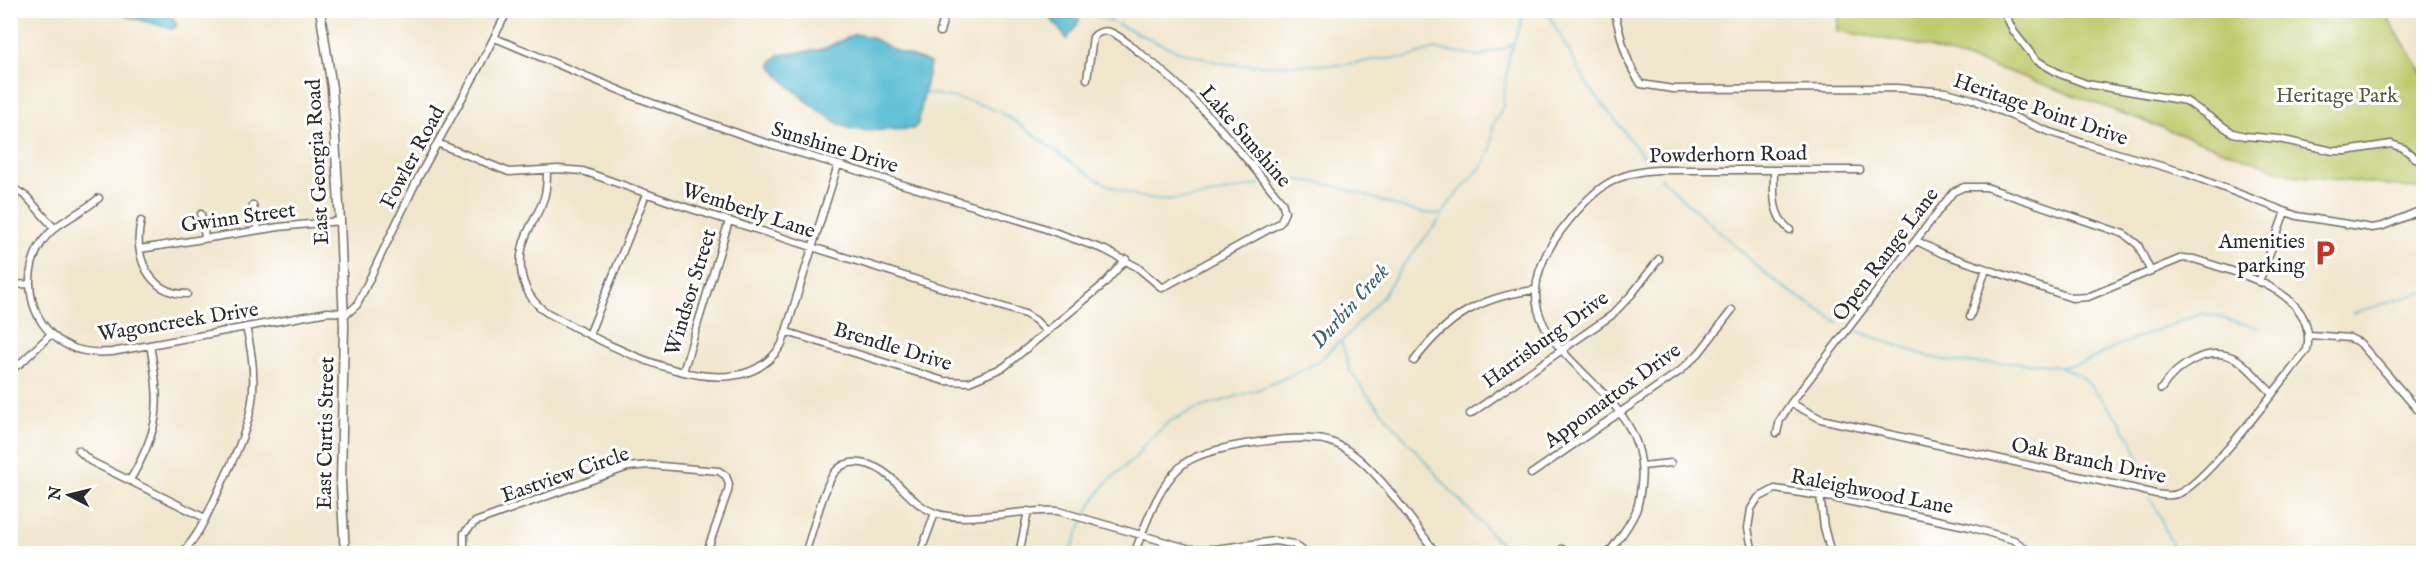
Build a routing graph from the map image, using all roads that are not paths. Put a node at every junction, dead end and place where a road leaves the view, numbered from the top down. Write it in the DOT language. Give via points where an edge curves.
graph roads {
  1 [pos="320,10"];
  2 [pos="508,10"];
  3 [pos="946,10"];
  4 [pos="1614,10"];
  5 [pos="2003,10"];
  6 [pos="940,32"];
  7 [pos="495,38"];
  8 [pos="1087,79"];
  9 [pos="437,143"];
  10 [pos="838,165"];
  11 [pos="2424,165"];
  12 [pos="547,170"];
  13 [pos="1774,170"];
  14 [pos="1860,170"];
  15 [pos="10,186"];
  16 [pos="646,194"];
  17 [pos="99,198"];
  18 [pos="253,205"];
  19 [pos="2424,209"];
  20 [pos="2284,212"];
  21 [pos="201,214"];
  22 [pos="141,221"];
  23 [pos="340,221"];
  24 [pos="729,221"];
  25 [pos="54,228"];
  26 [pos="258,230"];
  27 [pos="1790,230"];
  28 [pos="205,237"];
  29 [pos="1917,241"];
  30 [pos="813,248"];
  31 [pos="140,249"];
  32 [pos="1659,259"];
  33 [pos="1126,260"];
  34 [pos="1986,269"];
  35 [pos="2150,270"];
  36 [pos="2259,282"];
  37 [pos="29,284"];
  38 [pos="10,285"];
  39 [pos="1162,288"];
  40 [pos="1535,290"];
  41 [pos="187,294"];
  42 [pos="1732,310"];
  43 [pos="344,313"];
  44 [pos="1970,317"];
  45 [pos="246,327"];
  46 [pos="787,332"];
  47 [pos="1047,332"];
  48 [pos="51,334"];
  49 [pos="589,334"];
  50 [pos="2310,335"];
  51 [pos="150,345"];
  52 [pos="1563,350"];
  53 [pos="1414,360"];
  54 [pos="10,370"];
  55 [pos="683,372"];
  56 [pos="2161,389"];
  57 [pos="2272,393"];
  58 [pos="1791,403"];
  59 [pos="1621,412"];
  60 [pos="1470,414"];
  61 [pos="2424,417"];
  62 [pos="1776,433"];
  63 [pos="78,450"];
  64 [pos="1671,463"];
  65 [pos="1642,466"];
  66 [pos="1531,474"];
  67 [pos="130,480"];
  68 [pos="1820,495"];
  69 [pos="1028,511"];
  70 [pos="935,513"];
  71 [pos="205,518"];
  72 [pos="1142,535"];
  73 [pos="1562,549"];
  74 [pos="1226,551"];
  75 [pos="1752,551"];
  76 [pos="183,552"];
  77 [pos="1436,552"];
  78 [pos="345,554"];
  79 [pos="464,554"];
  80 [pos="706,554"];
  81 [pos="805,554"];
  82 [pos="920,554"];
  83 [pos="1019,554"];
  84 [pos="1134,554"];
  85 [pos="1308,554"];
  86 [pos="1569,554"];
  87 [pos="1608,554"];
  88 [pos="1735,554"];
  89 [pos="1831,554"];
  90 [pos="2033,554"];
  1 -- 23 [label="main road, East Georgia Road" via="332,88"];
  2 -- 7 [label="street, Fowler Road"];
  3 -- 6 [label="street"];
  4 -- 20 [label="street, Heritage Point Drive" via="1632,72 1641,84 1673,88 1897,88 1946,92 2086,144 2185,173"];
  5 -- 11 [label="street" via="2036,60 2087,84 2186,101 2233,133 2245,136 2333,151 2391,144 2403,148"];
  7 -- 9 [label="street, Fowler Road"];
  7 -- 10 [label="street, Sunshine Drive" via="638,98"];
  8 -- 39 [label="street, Lake Sunshine" via="1093,37 1102,31 1112,33 1172,78 1233,141 1284,207 1283,218 1273,227"];
  9 -- 12 [label="street, Wemberly Lane" via="509,172"];
  9 -- 43 [label="street, Fowler Road" via="357,305"];
  10 -- 30 [label="street"];
  10 -- 33 [label="street, Sunshine Drive" via="1054,231"];
  12 -- 16 [label="street, Wemberly Lane" via="583,171"];
  12 -- 49 [label="street" via="543,199 522,250 521,273 537,305"];
  13 -- 14 [label="street, Powderhorn Road"];
  13 -- 27 [label="street" via="1776,213"];
  13 -- 40 [label="street, Powderhorn Road" via="1645,170 1605,184 1551,243 1540,266"];
  15 -- 25 [label="street" via="27,197"];
  16 -- 24 [label="street, Wemberly Lane"];
  16 -- 49 [label="street"];
  17 -- 25 [label="street, Wagoncreek Drive"];
  18 -- 26 [label="street"];
  19 -- 20 [label="street, Heritage Point Drive" via="2372,228"];
  20 -- 36 [label="street"];
  21 -- 28 [label="street"];
  22 -- 31 [label="street"];
  23 -- 26 [label="street, Gwinn Street"];
  23 -- 43 [label="main road, East Georgia Road"];
  24 -- 30 [label="street, Wemberly Lane"];
  24 -- 55 [label="street, Windsor Street"];
  25 -- 37 [label="street, Wagoncreek Drive" via="34,256"];
  26 -- 28 [label="street, Gwinn Street"];
  28 -- 31 [label="street, Gwinn Street"];
  29 -- 34 [label="street"];
  29 -- 35 [label="street, Open Range Lane" via="1953,192 1964,187 1986,187 2124,234 2138,244"];
  29 -- 58 [label="street, Open Range Lane"];
  30 -- 46 [label="street"];
  30 -- 47 [label="street, Wemberly Lane" via="1025,314"];
  31 -- 41 [label="street" via="146,271 154,281 170,293"];
  32 -- 52 [label="street, Harrisburg Drive" via="1612,315"];
  33 -- 39 [label="street, Sunshine Drive"];
  33 -- 47 [label="street, Brendle Drive"];
  34 -- 35 [label="street" via="2072,298 2088,297"];
  34 -- 44 [label="street"];
  35 -- 36 [label="street" via="2182,258 2194,259"];
  36 -- 50 [label="street" via="2284,294 2296,307"];
  37 -- 38 [label="street"];
  37 -- 48 [label="street, Wagoncreek Drive" via="35,309"];
  40 -- 52 [label="street, Powderhorn Road" via="1545,328"];
  40 -- 53 [label="street" via="1500,296 1465,311 1435,334"];
  42 -- 59 [label="street, Appomattox Drive" via="1690,362"];
  43 -- 45 [label="street, Wagoncreek Drive" via="328,312"];
  43 -- 78 [label="main road, East Curtis Street" via="340,483"];
  45 -- 51 [label="street, Wagoncreek Drive"];
  45 -- 71 [label="street" via="255,377 252,413"];
  46 -- 47 [label="street, Brendle Drive" via="959,383 996,372"];
  46 -- 55 [label="street" via="773,358 752,371 723,376"];
  48 -- 51 [label="street, Wagoncreek Drive" via="69,346 91,352"];
  48 -- 54 [label="street"];
  49 -- 55 [label="street" via="643,360"];
  50 -- 57 [label="street, Oak Branch Drive" via="2307,350"];
  50 -- 61 [label="street" via="2350,338 2360,343"];
  51 -- 67 [label="street" via="158,391 157,414 150,443"];
  52 -- 59 [label="street, Powderhorn Road"];
  52 -- 60 [label="street, Harrisburg Drive"];
  56 -- 57 [label="street" via="2173,372 2215,354 2238,360"];
  57 -- 58 [label="street, Oak Branch Drive" via="2210,469 2188,488 2163,495 1821,419"];
  58 -- 62 [label="street, Open Range Lane"];
  59 -- 65 [label="street, Powderhorn Road"];
  59 -- 66 [label="street, Appomattox Drive"];
  63 -- 67 [label="street" via="90,461"];
  64 -- 65 [label="street"];
  65 -- 87 [label="street, Powderhorn Road" via="1635,512"];
  67 -- 71 [label="street"];
  68 -- 75 [label="street, Raleighwood Lane" via="1775,489 1758,498 1751,509 1748,528"];
  68 -- 89 [label="street"];
  68 -- 90 [label="street, Raleighwood Lane" via="1996,533"];
  69 -- 70 [label="street" via="960,517"];
  69 -- 72 [label="street" via="1058,511"];
  69 -- 83 [label="street"];
  70 -- 81 [label="street" via="918,504 879,469 862,463 848,464 832,476"];
  70 -- 82 [label="street"];
  71 -- 76 [label="street"];
  72 -- 74 [label="street" via="1190,549"];
  72 -- 77 [label="street" via="1169,480 1195,456 1251,444 1315,439 1345,448 1365,464"];
  72 -- 84 [label="street"];
  73 -- 86 [label="street"];
  74 -- 85 [label="street" via="1275,541 1293,544"];
  75 -- 88 [label="street"];
  79 -- 80 [label="street, Eastview Circle" via="464,533 475,522 628,467 649,465 712,470 726,476 728,491"];
}
